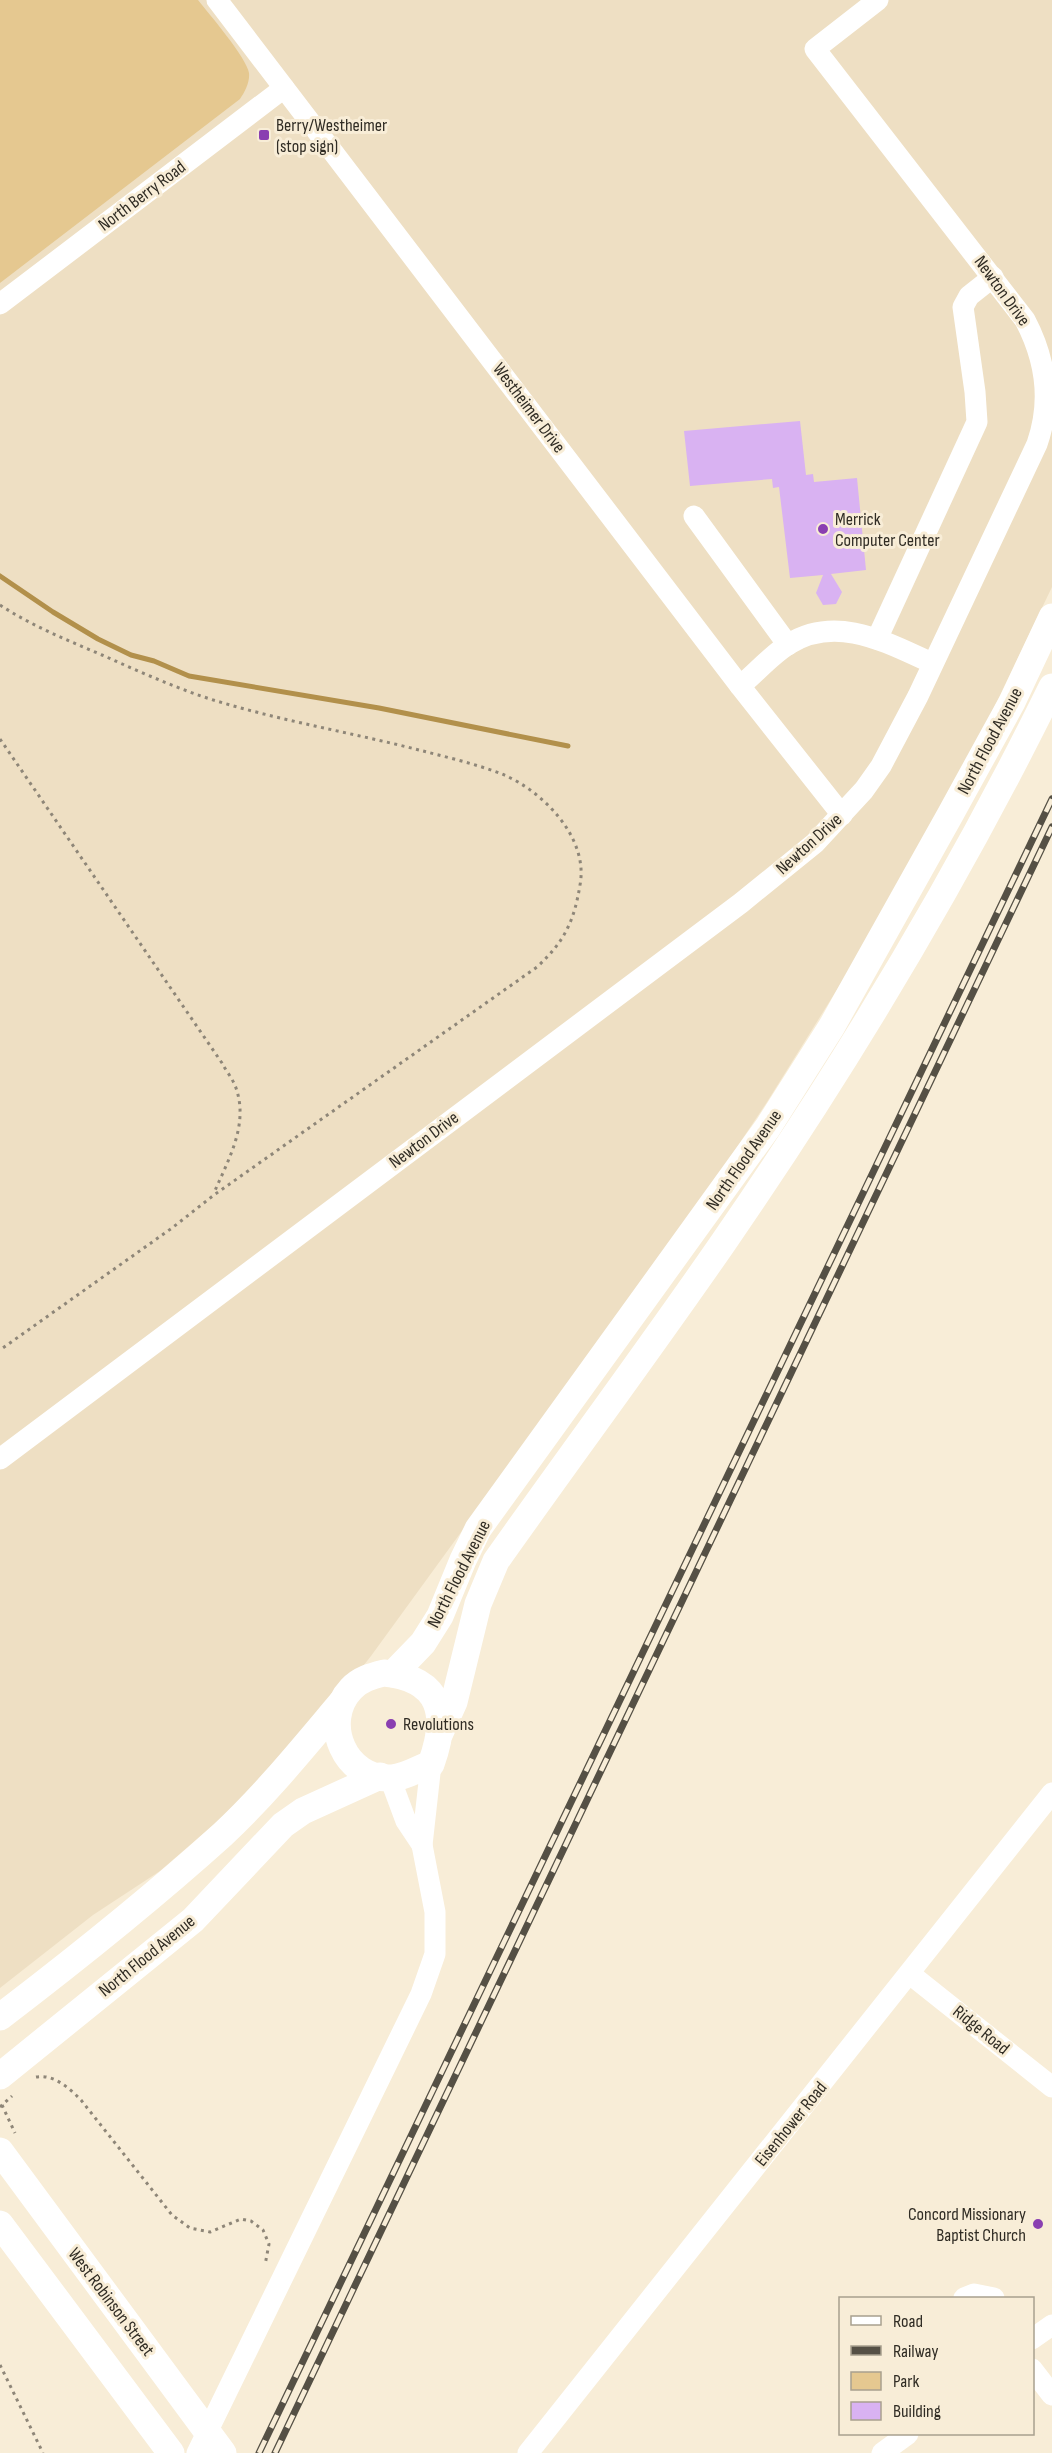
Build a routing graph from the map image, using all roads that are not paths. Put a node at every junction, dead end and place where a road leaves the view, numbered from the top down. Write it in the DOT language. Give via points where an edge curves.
graph roads {
  1 [pos="217,0"];
  2 [pos="878,0"];
  3 [pos="284,88"];
  4 [pos="993,277"];
  5 [pos="0,304"];
  6 [pos="694,516"];
  7 [pos="1052,617"];
  8 [pos="877,639"];
  9 [pos="788,645"];
  10 [pos="932,663"];
  11 [pos="740,686"];
  12 [pos="1052,687"];
  13 [pos="842,815"];
  14 [pos="0,1459"];
  15 [pos="393,1674"];
  16 [pos="341,1703"];
  17 [pos="440,1733"];
  18 [pos="431,1764"];
  19 [pos="385,1777"];
  20 [pos="1052,1793"];
  21 [pos="422,1845"];
  22 [pos="910,1974"];
  23 [pos="0,2017"];
  24 [pos="10,2083"];
  25 [pos="1052,2087"];
  26 [pos="0,2151"];
  27 [pos="0,2224"];
  28 [pos="966,2297"];
  29 [pos="989,2297"];
  30 [pos="1052,2325"];
  31 [pos="1034,2338"];
  32 [pos="1034,2372"];
  33 [pos="1052,2395"];
  34 [pos="905,2435"];
  35 [pos="171,2453"];
  36 [pos="197,2453"];
  37 [pos="223,2453"];
  38 [pos="528,2453"];
  39 [pos="882,2453"];
  1 -- 3 [label="street, Westheimer Drive"];
  2 -- 4 [label="street, Newton Drive" via="815,48"];
  3 -- 5 [label="street, North Berry Road"];
  3 -- 11 [label="street, Westheimer Drive"];
  4 -- 8 [label="street" via="969,296 963,307 977,422"];
  4 -- 10 [label="street, Newton Drive" via="1033,336 1044,369 1046,405 1037,444"];
  6 -- 9 [label="street"];
  7 -- 15 [label="main road, North Flood Avenue" via="1012,702 832,1026 768,1127 478,1529 440,1616 423,1643"];
  8 -- 9 [label="street" via="863,633 830,630 806,635"];
  8 -- 10 [label="street"];
  9 -- 11 [label="street"];
  10 -- 13 [label="street, Newton Drive" via="881,766"];
  11 -- 13 [label="street, Westheimer Drive"];
  12 -- 17 [label="main road, North Flood Avenue" via="977,831 855,1041 723,1242 496,1562 478,1604 454,1702"];
  13 -- 14 [label="street, Newton Drive" via="735,907"];
  15 -- 16 [label="main road" via="366,1678 351,1688"];
  15 -- 17 [label="main road" via="419,1682 431,1693 439,1708"];
  16 -- 19 [label="main road" via="337,1730 346,1755 359,1768"];
  16 -- 23 [label="main road" via="223,1834"];
  17 -- 18 [label="main road"];
  18 -- 19 [label="main road" via="406,1775"];
  18 -- 21 [label="street"];
  19 -- 21 [label="street"];
  19 -- 24 [label="main road, North Flood Avenue" via="303,1811 283,1825 193,1920"];
  20 -- 22 [label="street, Eisenhower Road"];
  21 -- 36 [label="street" via="435,1912 435,1954 421,1994"];
  22 -- 25 [label="street, Ridge Road"];
  22 -- 38 [label="street, Eisenhower Road"];
  26 -- 37 [label="main road, West Robinson Street"];
  27 -- 35 [label="main road"];
  28 -- 29 [label="street"];
  30 -- 31 [label="street"];
  32 -- 33 [label="street"];
  34 -- 39 [label="street"];
}
